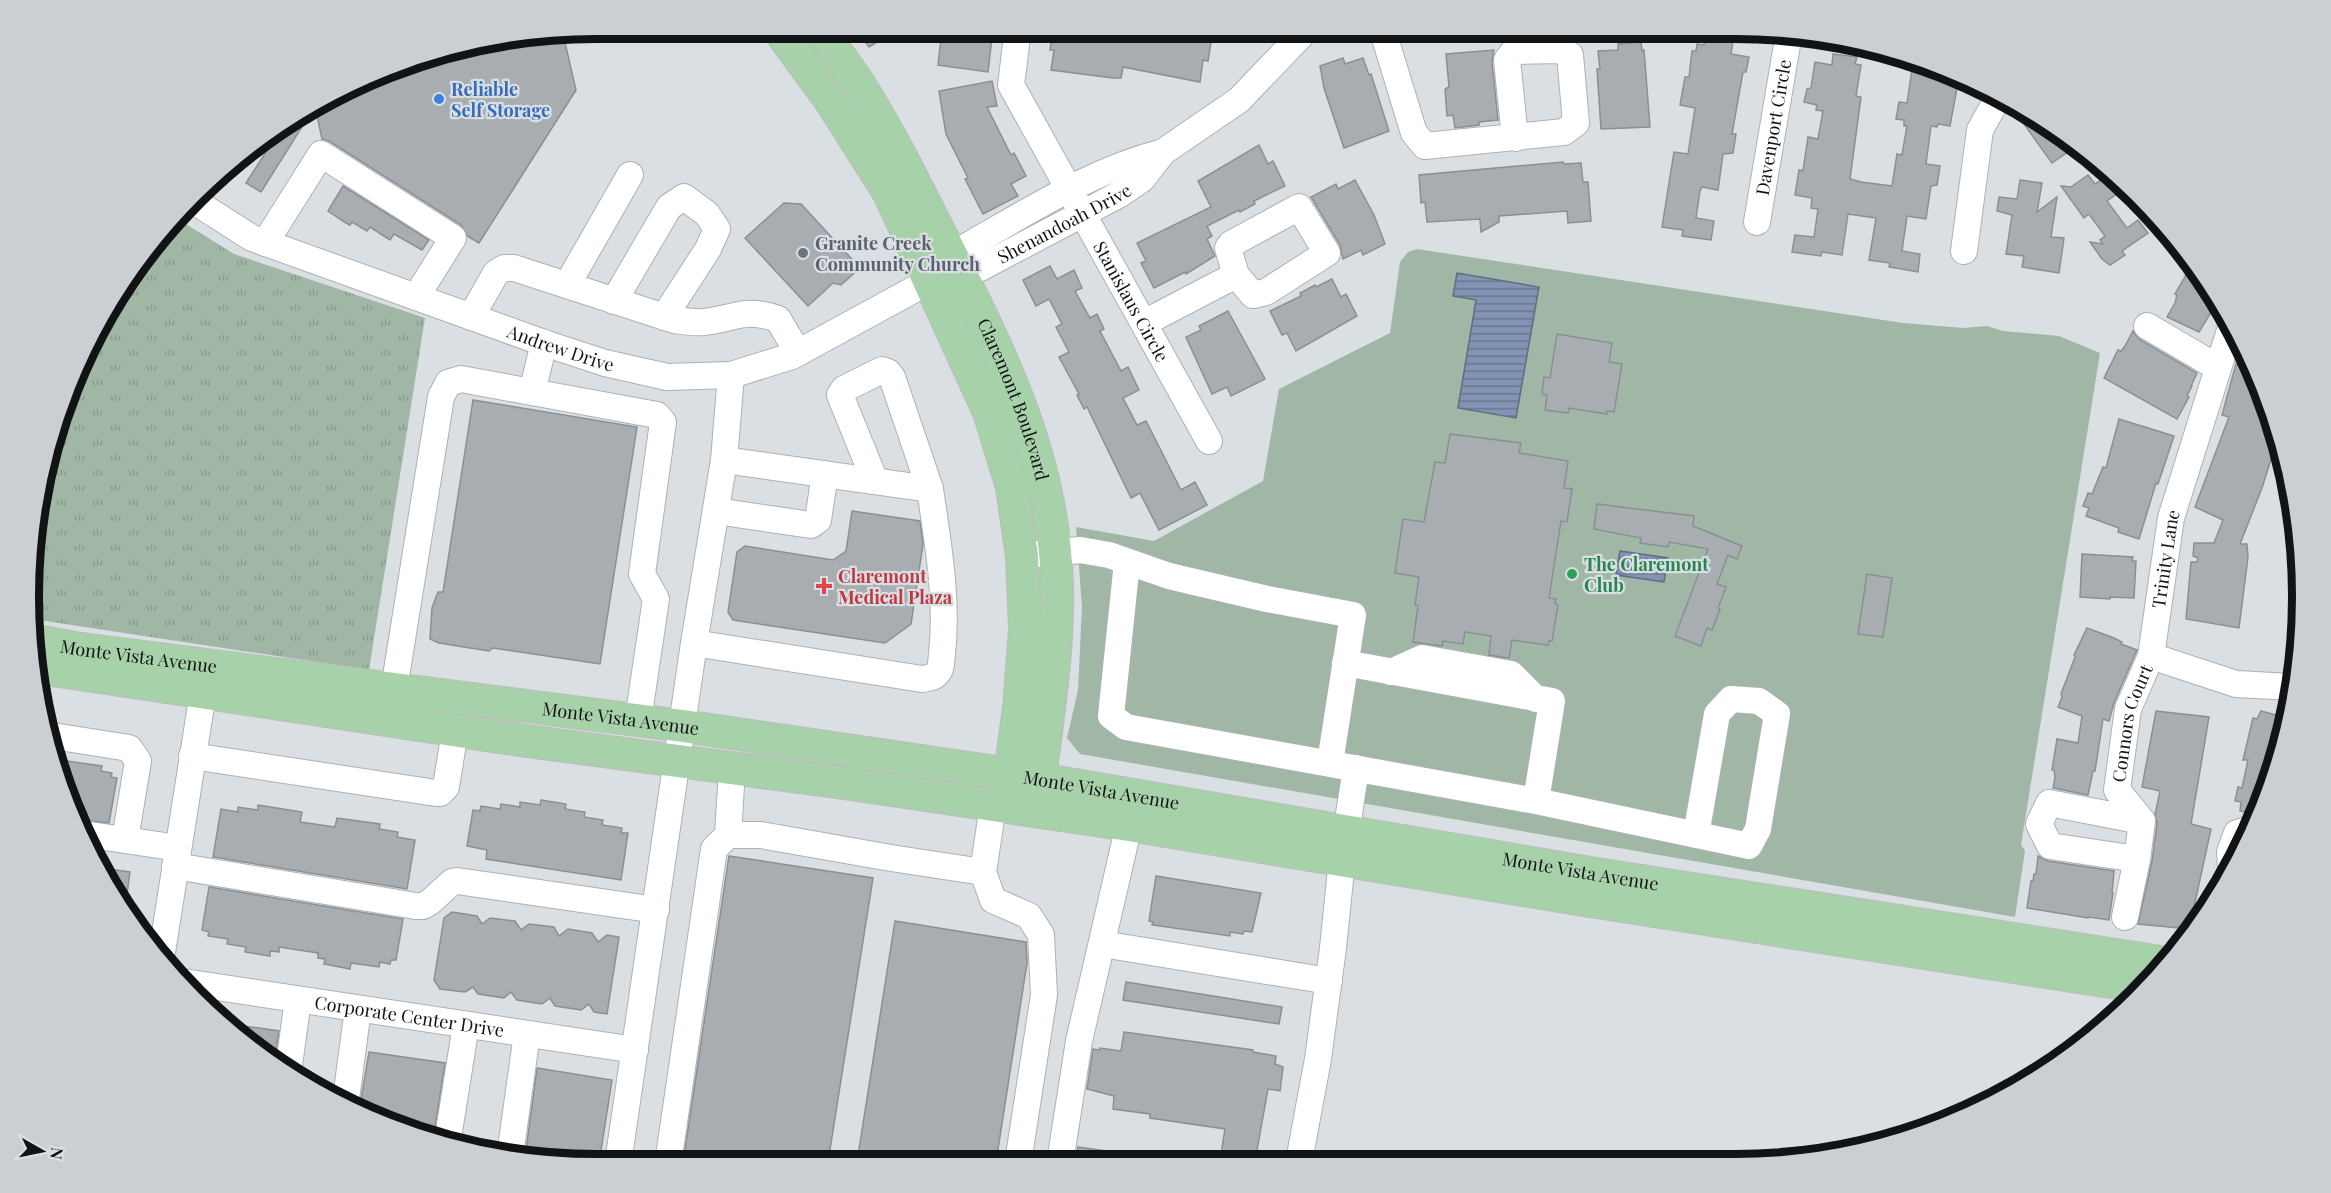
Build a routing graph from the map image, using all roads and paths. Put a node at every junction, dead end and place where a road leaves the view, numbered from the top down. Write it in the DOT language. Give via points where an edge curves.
graph roads {
  1 [pos="785,39"];
  2 [pos="826,39"];
  3 [pos="1017,39"];
  4 [pos="1297,39"];
  5 [pos="1385,39"];
  6 [pos="1788,42"];
  7 [pos="1995,104"];
  8 [pos="1515,138"];
  9 [pos="1163,152"];
  10 [pos="630,175"];
  11 [pos="1070,189"];
  12 [pos="200,205"];
  13 [pos="1083,213"];
  14 [pos="1757,222"];
  15 [pos="265,243"];
  16 [pos="1964,251"];
  17 [pos="962,264"];
  18 [pos="1236,275"];
  19 [pos="928,283"];
  20 [pos="567,285"];
  21 [pos="416,297"];
  22 [pos="614,300"];
  23 [pos="471,317"];
  24 [pos="664,317"];
  25 [pos="1144,322"];
  26 [pos="2147,326"];
  27 [pos="2228,337"];
  28 [pos="544,343"];
  29 [pos="798,353"];
  30 [pos="2217,367"];
  31 [pos="731,375"];
  32 [pos="532,392"];
  33 [pos="1209,441"];
  34 [pos="724,459"];
  35 [pos="825,474"];
  36 [pos="875,481"];
  37 [pos="930,489"];
  38 [pos="716,511"];
  39 [pos="1055,552"];
  40 [pos="1022,556"];
  41 [pos="1127,562"];
  42 [pos="41,642"];
  43 [pos="694,644"];
  44 [pos="2151,656"];
  45 [pos="1345,663"];
  46 [pos="44,668"];
  47 [pos="205,679"];
  48 [pos="2284,687"];
  49 [pos="394,689"];
  50 [pos="638,720"];
  51 [pos="683,726"];
  52 [pos="455,731"];
  53 [pos="57,737"];
  54 [pos="192,756"];
  55 [pos="678,762"];
  56 [pos="1330,763"];
  57 [pos="1356,768"];
  58 [pos="732,769"];
  59 [pos="1025,776"];
  60 [pos="1536,801"];
  61 [pos="999,806"];
  62 [pos="1036,813"];
  63 [pos="2142,821"];
  64 [pos="1129,825"];
  65 [pos="2240,831"];
  66 [pos="93,835"];
  67 [pos="728,835"];
  68 [pos="1696,835"];
  69 [pos="125,840"];
  70 [pos="1344,845"];
  71 [pos="2230,852"];
  72 [pos="177,857"];
  73 [pos="2137,860"];
  74 [pos="983,872"];
  75 [pos="656,910"];
  76 [pos="2125,917"];
  77 [pos="1102,944"];
  78 [pos="163,947"];
  79 [pos="2156,961"];
  80 [pos="1329,981"];
  81 [pos="197,986"];
  82 [pos="2134,986"];
  83 [pos="298,1000"];
  84 [pos="358,1009"];
  85 [pos="466,1025"];
  86 [pos="527,1034"];
  87 [pos="634,1050"];
  88 [pos="289,1061"];
  89 [pos="346,1095"];
  90 [pos="449,1134"];
  91 [pos="511,1147"];
  92 [pos="619,1154"];
  93 [pos="669,1154"];
  94 [pos="1019,1154"];
  95 [pos="1061,1154"];
  96 [pos="1300,1154"];
  1 -- 19 [label="main road, Claremont Boulevard" via="889,193"];
  2 -- 17 [label="main road, Claremont Boulevard" via="859,84"];
  3 -- 11 [label="street, Stanislaus Circle" via="1011,85"];
  4 -- 9 [label="street, Shenandoah Drive" via="1239,100"];
  5 -- 8 [label="street" via="1414,133 1425,146"];
  6 -- 14 [label="street, Davenport Circle"];
  7 -- 16 [label="street" via="1980,130"];
  9 -- 11 [label="street, Shenandoah Drive" via="1132,160"];
  9 -- 13 [label="street, Shenandoah Drive" via="1142,179"];
  10 -- 20 [label="street"];
  11 -- 13 [label="street, Stanislaus Circle"];
  11 -- 17 [label="street, Shenandoah Drive" via="969,245"];
  12 -- 15 [label="street, Andrew Drive"];
  13 -- 17 [label="street, Shenandoah Drive" via="980,268"];
  13 -- 25 [label="street, Stanislaus Circle"];
  15 -- 21 [label="street, Andrew Drive"];
  15 -- 21 [label="street" via="321,154 453,238"];
  17 -- 19 [label="street, Andrew Drive"];
  17 -- 39 [label="main road, Claremont Boulevard" via="1020,401 1045,481"];
  18 -- 25 [label="street"];
  19 -- 29 [label="street, Andrew Drive"];
  19 -- 40 [label="main road, Claremont Boulevard" via="989,412 1012,487"];
  20 -- 22 [label="street"];
  20 -- 23 [label="street" via="504,268 496,273"];
  21 -- 23 [label="street, Andrew Drive"];
  22 -- 24 [label="street"];
  22 -- 24 [label="street" via="669,207 684,197 707,214 717,229"];
  23 -- 28 [label="street, Andrew Drive"];
  24 -- 29 [label="street" via="702,322 761,313 778,319"];
  25 -- 33 [label="street, Stanislaus Circle"];
  26 -- 30 [label="street"];
  27 -- 30 [label="street, Trinity Lane"];
  28 -- 31 [label="street, Andrew Drive" via="605,363 667,377"];
  28 -- 32 [label="street"];
  29 -- 31 [label="street, Andrew Drive"];
  30 -- 44 [label="street, Trinity Lane" via="2171,518"];
  31 -- 34 [label="street"];
  32 -- 49 [label="street" via="461,379 448,383 441,397"];
  32 -- 50 [label="street" via="657,415 663,422 642,574 656,599"];
  34 -- 35 [label="street"];
  34 -- 38 [label="street"];
  35 -- 36 [label="street"];
  35 -- 38 [label="street" via="818,520 811,525"];
  36 -- 37 [label="street"];
  36 -- 37 [label="street" via="840,395 844,389 882,370 892,377"];
  37 -- 43 [label="street" via="943,580 944,627 941,664 931,678"];
  38 -- 43 [label="street"];
  39 -- 40 [label="street"];
  39 -- 41 [label="street" via="1080,550"];
  39 -- 59 [label="main road, Claremont Boulevard" via="1057,616"];
  40 -- 59 [label="main road, Claremont Boulevard" via="1025,629 1019,708"];
  41 -- 45 [label="street" via="1267,599 1353,615"];
  41 -- 56 [label="street" via="1112,716 1126,727"];
  42 -- 47 [label="main road, Monte Vista Avenue"];
  43 -- 51 [label="street"];
  44 -- 48 [label="street" via="2236,684"];
  44 -- 63 [label="street, Connors Court" via="2128,709 2116,790"];
  45 -- 56 [label="street"];
  45 -- 60 [label="street" via="1391,672 1422,658 1470,676 1511,674 1536,699 1552,702"];
  46 -- 47 [label="main road, Monte Vista Avenue"];
  47 -- 49 [label="main road, Monte Vista Avenue"];
  47 -- 52 [label="main road, Monte Vista Avenue"];
  47 -- 54 [label="street"];
  49 -- 50 [label="main road, Monte Vista Avenue"];
  50 -- 51 [label="main road, Monte Vista Avenue"];
  51 -- 55 [label="street"];
  51 -- 59 [label="main road, Monte Vista Avenue"];
  52 -- 54 [label="street" via="446,787 440,793"];
  52 -- 55 [label="main road, Monte Vista Avenue"];
  53 -- 69 [label="street" via="129,748 138,760"];
  54 -- 72 [label="street"];
  55 -- 58 [label="main road, Monte Vista Avenue"];
  55 -- 75 [label="street"];
  56 -- 57 [label="street"];
  57 -- 60 [label="street"];
  57 -- 70 [label="street"];
  58 -- 61 [label="main road, Monte Vista Avenue"];
  58 -- 67 [label="street"];
  59 -- 61 [label="main road, Claremont Boulevard"];
  59 -- 62 [label="main road, Claremont Boulevard"];
  59 -- 70 [label="main road, Monte Vista Avenue"];
  60 -- 68 [label="street"];
  61 -- 62 [label="main road, Monte Vista Avenue"];
  61 -- 74 [label="street"];
  62 -- 64 [label="main road, Monte Vista Avenue"];
  63 -- 73 [label="street"];
  63 -- 73 [label="street" via="2049,803 2039,824 2050,846"];
  64 -- 70 [label="main road, Monte Vista Avenue"];
  64 -- 77 [label="street"];
  65 -- 71 [label="street"];
  66 -- 69 [label="street"];
  67 -- 74 [label="street" via="761,835"];
  67 -- 93 [label="street" via="714,849"];
  68 -- 68 [label="street" via="1749,846 1758,829 1777,714 1759,701 1731,699 1717,714"];
  69 -- 72 [label="street"];
  70 -- 79 [label="main road, Monte Vista Avenue" via="1590,873"];
  70 -- 80 [label="street"];
  70 -- 82 [label="main road, Monte Vista Avenue" via="1584,900"];
  72 -- 75 [label="street" via="416,906 430,902 457,881"];
  72 -- 78 [label="street"];
  73 -- 76 [label="street"];
  74 -- 94 [label="street" via="993,900 1029,916 1041,935 1044,995"];
  75 -- 87 [label="street"];
  77 -- 80 [label="street"];
  77 -- 95 [label="street" via="1079,1041"];
  80 -- 96 [label="street"];
  81 -- 83 [label="street, Corporate Center Drive"];
  83 -- 84 [label="street, Corporate Center Drive"];
  83 -- 88 [label="street"];
  84 -- 85 [label="street, Corporate Center Drive"];
  84 -- 89 [label="street"];
  85 -- 86 [label="street, Corporate Center Drive"];
  85 -- 90 [label="street"];
  86 -- 87 [label="street, Corporate Center Drive"];
  86 -- 91 [label="street"];
  87 -- 92 [label="street"];
}
